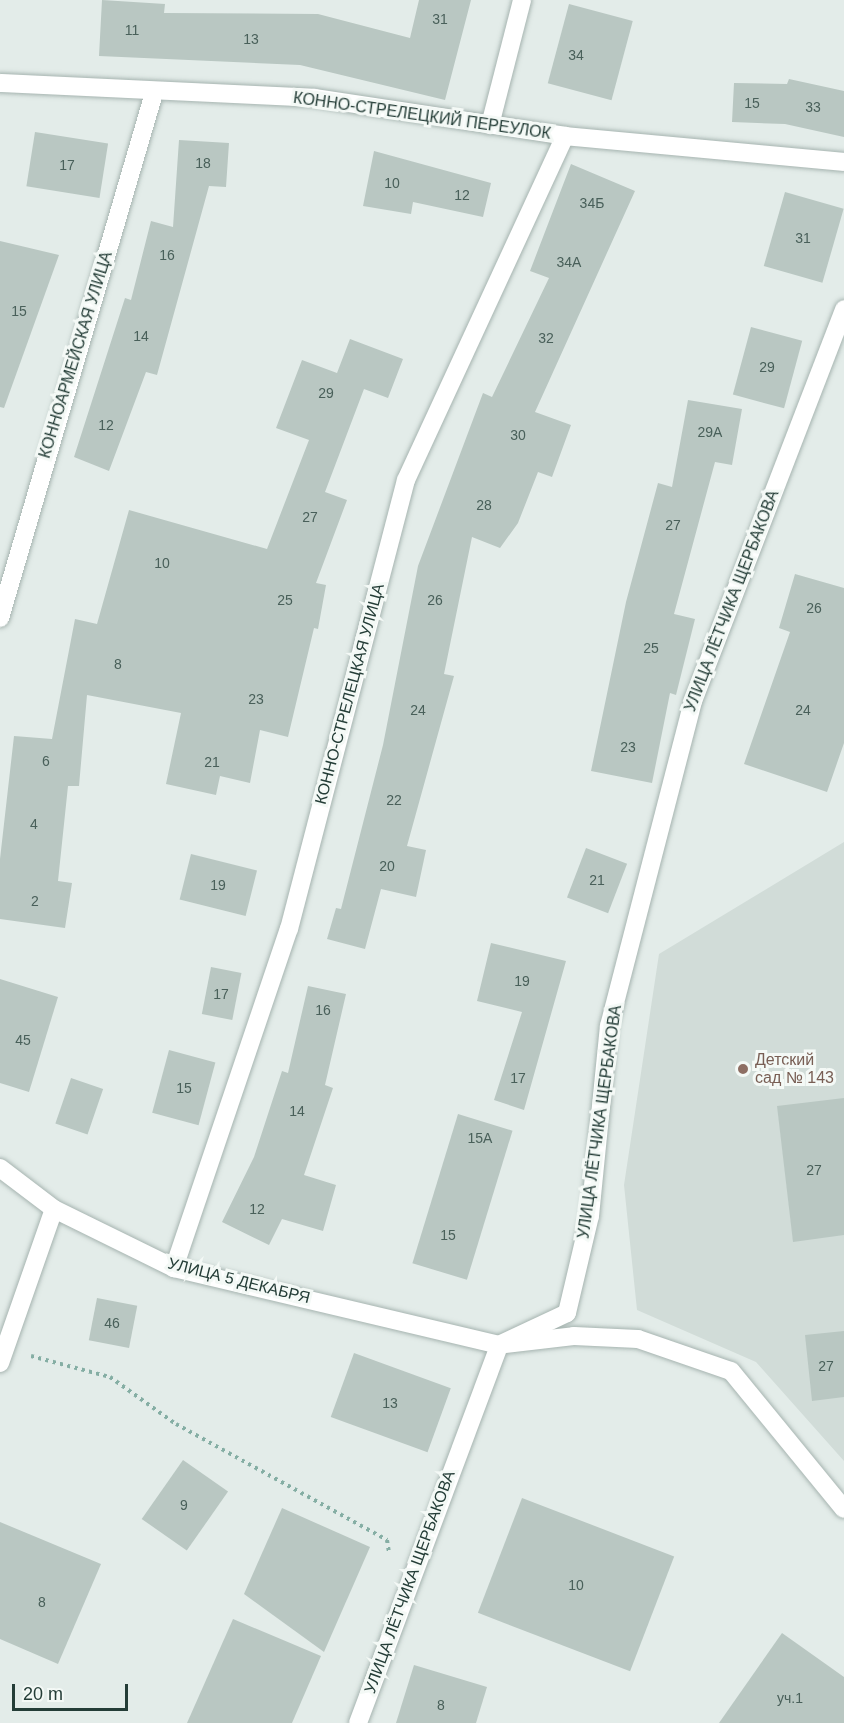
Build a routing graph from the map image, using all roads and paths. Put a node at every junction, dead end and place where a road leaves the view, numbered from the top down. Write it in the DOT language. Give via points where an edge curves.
graph roads {
  1 [pos="522,0"];
  2 [pos="0,83"];
  3 [pos="154,93"];
  4 [pos="490,125"];
  5 [pos="565,136"];
  6 [pos="844,162"];
  7 [pos="844,309"];
  8 [pos="0,618"];
  9 [pos="0,1168"];
  10 [pos="54,1209"];
  11 [pos="174,1268"];
  12 [pos="499,1345"];
  13 [pos="2,1356"];
  14 [pos="844,1509"];
  15 [pos="391,1563"];
  16 [pos="358,1723"];
  1 -- 4 [label="street"];
  2 -- 3 [label="street, КОННО-СТРЕЛЕЦКИЙ ПЕРЕУЛОК"];
  3 -- 4 [label="street, КОННО-СТРЕЛЕЦКИЙ ПЕРЕУЛОК" via="315,98"];
  3 -- 8 [label="street, КОННОАРМЕЙСКАЯ УЛИЦА"];
  4 -- 5 [label="street, КОННО-СТРЕЛЕЦКИЙ ПЕРЕУЛОК"];
  5 -- 6 [label="street, КОННО-СТРЕЛЕЦКИЙ ПЕРЕУЛОК"];
  5 -- 11 [label="street, КОННО-СТРЕЛЕЦКАЯ УЛИЦА" via="406,480 289,929"];
  7 -- 12 [label="street, УЛИЦА ЛЁТЧИКА ЩЕРБАКОВА" via="693,701 609,1026 590,1216 567,1313"];
  9 -- 10 [label="street, УЛИЦА 5 ДЕКАБРЯ"];
  10 -- 11 [label="street, УЛИЦА 5 ДЕКАБРЯ"];
  10 -- 13 [label="street"];
  11 -- 12 [label="street, УЛИЦА 5 ДЕКАБРЯ"];
  12 -- 14 [label="street" via="573,1336 638,1339 731,1371"];
  12 -- 16 [label="street, УЛИЦА ЛЁТЧИКА ЩЕРБАКОВА"];
  13 -- 15 [label="path" via="110,1377 176,1424 387,1540"];
}
